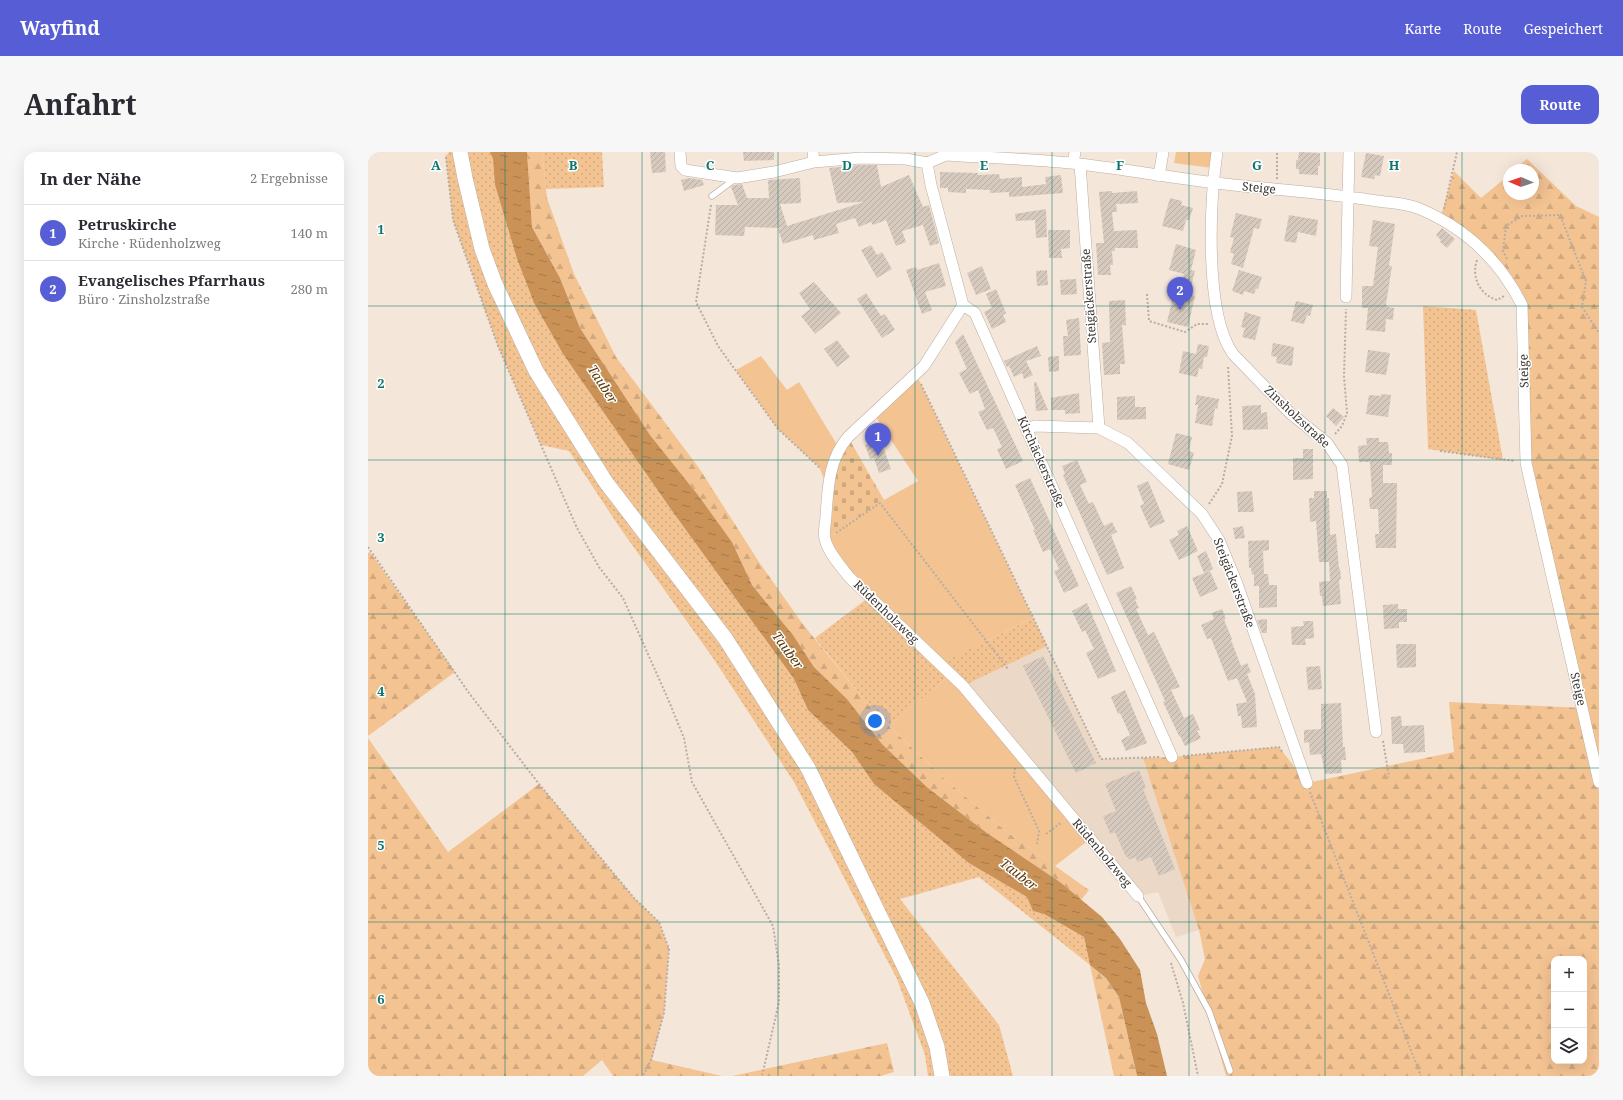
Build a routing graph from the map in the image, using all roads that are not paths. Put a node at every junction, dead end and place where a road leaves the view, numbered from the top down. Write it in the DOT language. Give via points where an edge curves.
graph roads {
  1 [pos="460,152"];
  2 [pos="680,152"];
  3 [pos="1075,152"];
  4 [pos="1163,152"];
  5 [pos="1217,152"];
  6 [pos="1349,152"];
  7 [pos="946,153"];
  8 [pos="814,157"];
  9 [pos="927,163"];
  10 [pos="1077,164"];
  11 [pos="1159,176"];
  12 [pos="737,178"];
  13 [pos="1213,183"];
  14 [pos="712,196"];
  15 [pos="1350,196"];
  16 [pos="1346,297"];
  17 [pos="963,305"];
  18 [pos="1099,428"];
  19 [pos="1026,429"];
  20 [pos="1376,732"];
  21 [pos="1172,757"];
  22 [pos="1599,782"];
  23 [pos="1306,783"];
  24 [pos="1138,896"];
  25 [pos="1230,1071"];
  26 [pos="942,1076"];
  1 -- 26 [label="main road" via="482,249 536,372 605,481 725,638 808,768 922,1003 937,1047"];
  2 -- 12 [label="street" via="681,166 685,170"];
  3 -- 10 [label="street, Steigäckerstraße"];
  4 -- 11 [label="street"];
  5 -- 13 [label="street"];
  6 -- 15 [label="street"];
  7 -- 9 [label="street, Steige"];
  7 -- 10 [label="street, Steige"];
  8 -- 9 [label="street" via="906,159"];
  8 -- 12 [label="street" via="774,172"];
  9 -- 17 [label="street, Kirchäckerstraße"];
  10 -- 11 [label="street, Steige"];
  10 -- 18 [label="street, Steigäckerstraße"];
  11 -- 13 [label="street, Steige"];
  12 -- 14 [label="lane"];
  13 -- 15 [label="street, Steige"];
  13 -- 20 [label="street, Zinsholzstraße" via="1212,263 1220,325 1227,346 1290,413 1327,442 1342,465"];
  15 -- 16 [label="street"];
  15 -- 22 [label="street, Steige" via="1419,208 1456,229 1497,264 1522,305 1526,463"];
  17 -- 19 [label="street, Kirchäckerstraße" via="974,313"];
  17 -- 24 [label="street, Rüdenholzweg" via="924,366 839,448 832,464 828,488 825,540 850,578 963,686"];
  18 -- 19 [label="street, Steigäckerstraße" via="1034,426"];
  18 -- 23 [label="street, Steigäckerstraße" via="1128,443 1202,514 1219,540 1236,581"];
  19 -- 21 [label="street, Kirchäckerstraße"];
  24 -- 25 [label="lane" via="1167,939 1209,1011"];
}
